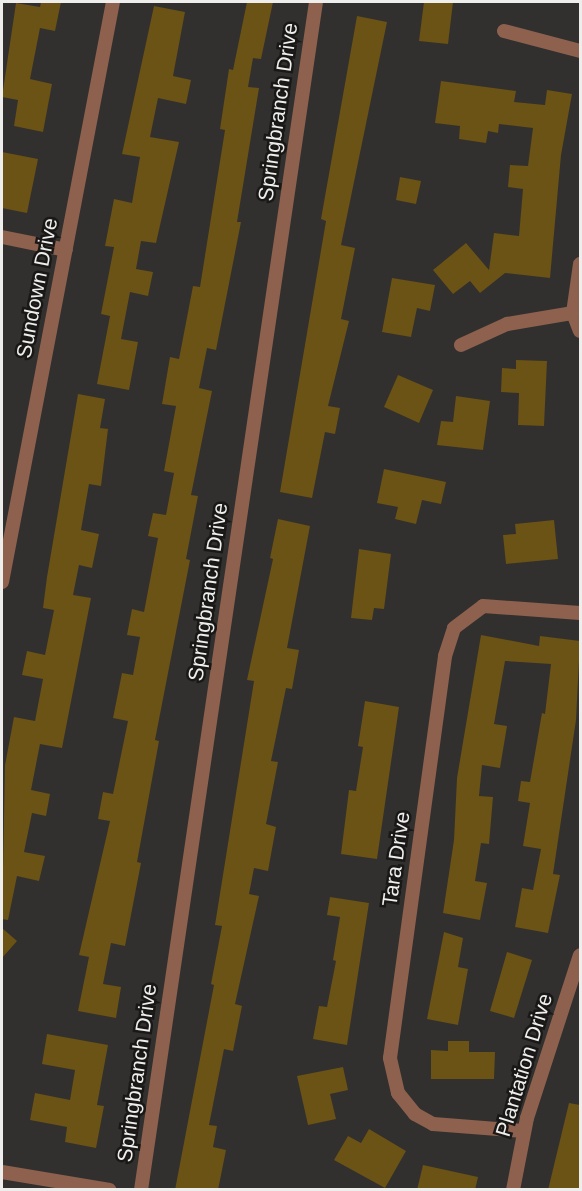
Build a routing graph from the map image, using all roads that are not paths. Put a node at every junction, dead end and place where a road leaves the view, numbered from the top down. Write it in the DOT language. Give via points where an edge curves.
graph roads {
  1 [pos="113,2"];
  2 [pos="316,2"];
  3 [pos="504,31"];
  4 [pos="580,51"];
  5 [pos="2,237"];
  6 [pos="66,250"];
  7 [pos="580,264"];
  8 [pos="573,313"];
  9 [pos="580,331"];
  10 [pos="461,345"];
  11 [pos="2,582"];
  12 [pos="580,613"];
  13 [pos="580,955"];
  14 [pos="523,1131"];
  15 [pos="2,1172"];
  16 [pos="110,1190"];
  17 [pos="141,1190"];
  18 [pos="513,1190"];
  1 -- 6 [label="street, Sundown Drive"];
  2 -- 17 [label="street, Springbranch Drive"];
  3 -- 4 [label="street"];
  5 -- 6 [label="street"];
  6 -- 11 [label="street, Sundown Drive"];
  7 -- 8 [label="street"];
  8 -- 9 [label="street"];
  8 -- 10 [label="street" via="507,324"];
  12 -- 14 [label="street, Tara Drive" via="483,606 454,628 445,656 390,1058 398,1093 415,1114 433,1124"];
  13 -- 14 [label="street, Plantation Drive"];
  14 -- 18 [label="street, Plantation Drive"];
  15 -- 16 [label="street"];
}
